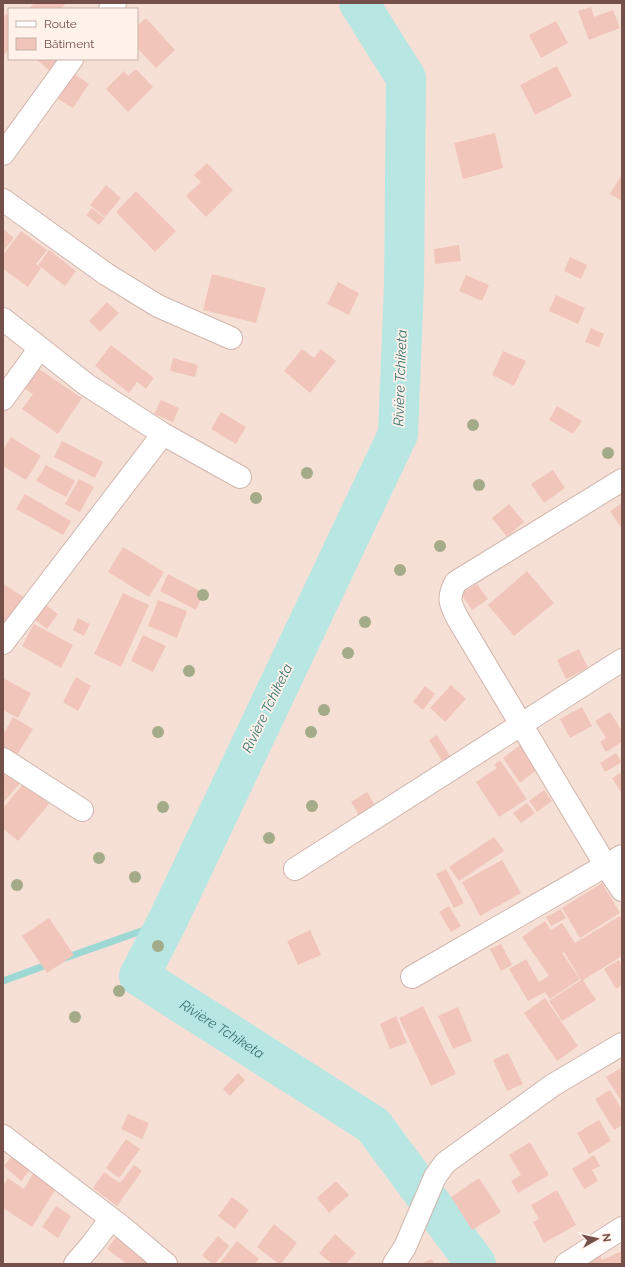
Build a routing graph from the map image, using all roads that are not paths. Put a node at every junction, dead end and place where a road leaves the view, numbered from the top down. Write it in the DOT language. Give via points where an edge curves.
graph roads {
  1 [pos="71,60"];
  2 [pos="3,154"];
  3 [pos="3,200"];
  4 [pos="3,319"];
  5 [pos="231,338"];
  6 [pos="40,348"];
  7 [pos="3,399"];
  8 [pos="163,434"];
  9 [pos="240,477"];
  10 [pos="622,480"];
  11 [pos="3,643"];
  12 [pos="622,660"];
  13 [pos="521,726"];
  14 [pos="3,759"];
  15 [pos="82,810"];
  16 [pos="614,861"];
  17 [pos="295,869"];
  18 [pos="622,890"];
  19 [pos="412,977"];
  20 [pos="622,1044"];
  21 [pos="5,1142"];
  22 [pos="111,1219"];
  23 [pos="622,1228"];
  24 [pos="75,1264"];
  25 [pos="166,1264"];
  26 [pos="394,1264"];
  27 [pos="566,1264"];
  1 -- 2 [label="street"];
  3 -- 5 [label="street" via="106,274 158,306"];
  4 -- 6 [label="street"];
  6 -- 7 [label="street"];
  6 -- 8 [label="street" via="87,384"];
  8 -- 9 [label="street"];
  8 -- 11 [label="street"];
  10 -- 13 [label="street" via="456,582 452,589 451,606"];
  12 -- 13 [label="street"];
  13 -- 16 [label="street" via="568,801"];
  13 -- 17 [label="street"];
  14 -- 15 [label="street"];
  16 -- 18 [label="street"];
  16 -- 19 [label="street"];
  20 -- 26 [label="street" via="553,1085 445,1164 435,1177 405,1247"];
  21 -- 22 [label="street"];
  22 -- 24 [label="street"];
  22 -- 25 [label="street"];
  23 -- 27 [label="street"];
}
